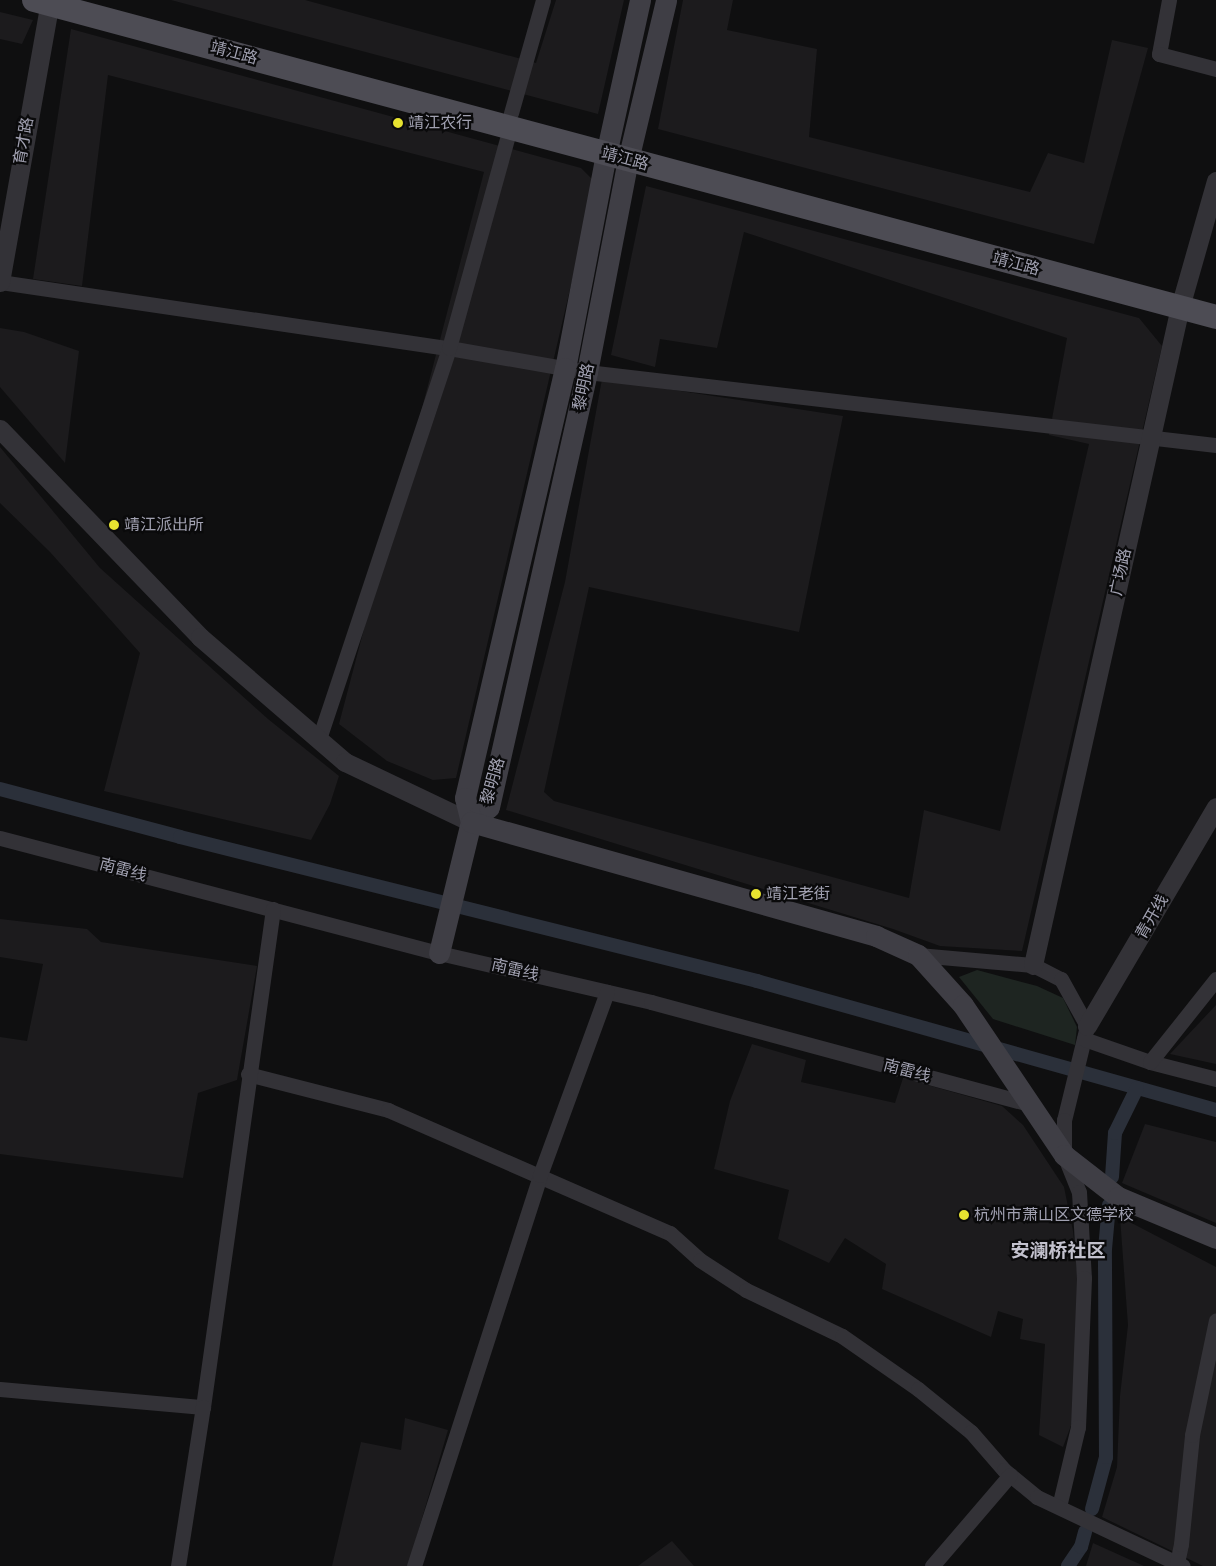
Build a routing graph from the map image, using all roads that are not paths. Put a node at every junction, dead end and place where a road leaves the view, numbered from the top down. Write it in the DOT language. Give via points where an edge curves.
graph roads {
  1 [pos="89,0"];
  2 [pos="543,0"];
  3 [pos="640,0"];
  4 [pos="666,0"];
  5 [pos="1168,0"];
  6 [pos="44,1"];
  7 [pos="1216,69"];
  8 [pos="511,120"];
  9 [pos="619,149"];
  10 [pos="1216,180"];
  11 [pos="0,282"];
  12 [pos="1182,300"];
  13 [pos="1216,301"];
  14 [pos="1216,317"];
  15 [pos="449,348"];
  16 [pos="565,368"];
  17 [pos="588,372"];
  18 [pos="0,429"];
  19 [pos="1151,437"];
  20 [pos="1216,445"];
  21 [pos="319,739"];
  22 [pos="1216,807"];
  23 [pos="471,822"];
  24 [pos="0,838"];
  25 [pos="273,909"];
  26 [pos="442,943"];
  27 [pos="918,955"];
  28 [pos="1033,964"];
  29 [pos="1216,979"];
  30 [pos="607,992"];
  31 [pos="1085,1038"];
  32 [pos="1150,1062"];
  33 [pos="248,1074"];
  34 [pos="1216,1079"];
  35 [pos="1030,1104"];
  36 [pos="1064,1155"];
  37 [pos="540,1175"];
  38 [pos="1216,1238"];
  39 [pos="1216,1320"];
  40 [pos="0,1388"];
  41 [pos="203,1407"];
  42 [pos="1010,1474"];
  43 [pos="1059,1507"];
  44 [pos="1180,1564"];
  45 [pos="178,1566"];
  46 [pos="414,1566"];
  47 [pos="932,1566"];
  1 -- 8 [label="main road, 靖江路"];
  2 -- 8 [label="street"];
  3 -- 9 [label="main road, 黎明路"];
  4 -- 9 [label="main road, 黎明路"];
  5 -- 7 [label="street" via="1159,54"];
  6 -- 8 [label="main road, 靖江路"];
  6 -- 11 [label="street, 育才路"];
  8 -- 9 [label="main road, 靖江路"];
  8 -- 15 [label="street"];
  9 -- 12 [label="main road, 靖江路"];
  9 -- 16 [label="main road, 黎明路"];
  9 -- 17 [label="main road, 黎明路"];
  10 -- 12 [label="street, 广场路"];
  11 -- 15 [label="street"];
  12 -- 13 [label="main road, 靖江路"];
  12 -- 14 [label="main road, 靖江路"];
  12 -- 19 [label="street, 广场路"];
  15 -- 16 [label="street"];
  15 -- 21 [label="street"];
  16 -- 17 [label="street"];
  16 -- 23 [label="main road, 黎明路" via="465,798"];
  17 -- 19 [label="street"];
  17 -- 23 [label="main road, 黎明路" via="489,807"];
  18 -- 21 [label="street" via="200,637"];
  19 -- 20 [label="street"];
  19 -- 28 [label="street, 广场路"];
  21 -- 23 [label="street" via="345,762"];
  22 -- 31 [label="street, 青开线"];
  23 -- 26 [label="main road"];
  23 -- 27 [label="main road" via="876,936"];
  24 -- 25 [label="street, 南雷线"];
  25 -- 26 [label="street, 南雷线"];
  25 -- 33 [label="street"];
  26 -- 30 [label="street, 南雷线"];
  27 -- 28 [label="street"];
  27 -- 35 [label="main road" via="968,1012"];
  28 -- 31 [label="street" via="1061,979"];
  29 -- 32 [label="street"];
  30 -- 35 [label="street, 南雷线"];
  30 -- 37 [label="street"];
  31 -- 32 [label="street"];
  31 -- 36 [label="street" via="1064,1120"];
  32 -- 34 [label="street"];
  33 -- 37 [label="street" via="388,1110"];
  33 -- 41 [label="street"];
  35 -- 36 [label="main road"];
  36 -- 38 [label="main road" via="1118,1197"];
  36 -- 43 [label="street" via="1079,1192 1084,1278 1078,1426"];
  37 -- 42 [label="street" via="670,1233 700,1260 746,1290 842,1336 918,1389 971,1432"];
  37 -- 46 [label="street"];
  39 -- 44 [label="street" via="1192,1435"];
  40 -- 41 [label="street"];
  41 -- 45 [label="street"];
  42 -- 43 [label="street" via="1037,1497"];
  42 -- 47 [label="street"];
  43 -- 44 [label="street"];
}
